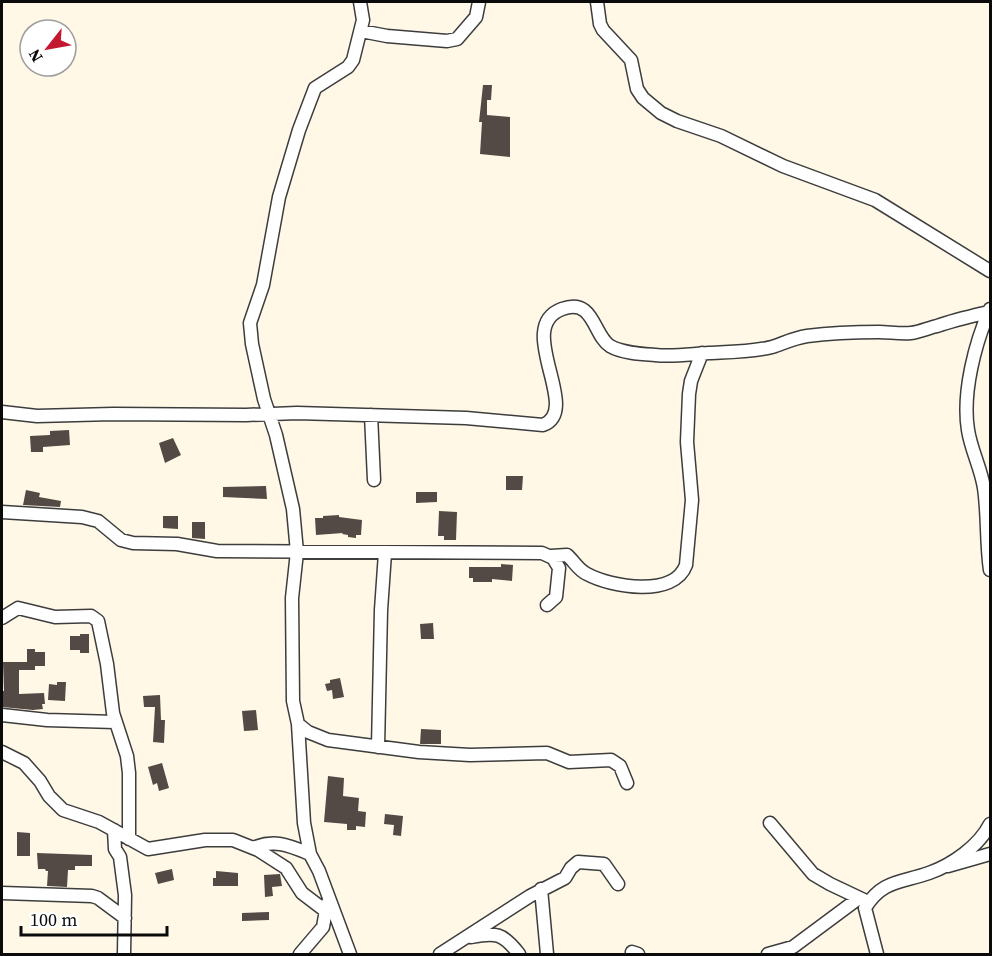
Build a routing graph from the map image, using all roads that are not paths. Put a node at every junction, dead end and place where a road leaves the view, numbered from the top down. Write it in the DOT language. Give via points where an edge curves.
graph roads {
  1 [pos="360,2"];
  2 [pos="479,2"];
  3 [pos="597,2"];
  4 [pos="361,31"];
  5 [pos="990,266"];
  6 [pos="990,310"];
  7 [pos="702,353"];
  8 [pos="2,412"];
  9 [pos="268,414"];
  10 [pos="371,415"];
  11 [pos="374,480"];
  12 [pos="2,512"];
  13 [pos="297,552"];
  14 [pos="384,553"];
  15 [pos="551,556"];
  16 [pos="990,570"];
  17 [pos="547,605"];
  18 [pos="2,618"];
  19 [pos="2,715"];
  20 [pos="115,722"];
  21 [pos="298,724"];
  22 [pos="378,747"];
  23 [pos="2,752"];
  24 [pos="627,783"];
  25 [pos="770,823"];
  26 [pos="990,824"];
  27 [pos="114,830"];
  28 [pos="130,840"];
  29 [pos="252,848"];
  30 [pos="118,853"];
  31 [pos="310,854"];
  32 [pos="990,854"];
  33 [pos="940,868"];
  34 [pos="618,884"];
  35 [pos="541,889"];
  36 [pos="2,893"];
  37 [pos="864,900"];
  38 [pos="327,906"];
  39 [pos="125,918"];
  40 [pos="872,936"];
  41 [pos="464,938"];
  42 [pos="124,954"];
  43 [pos="300,954"];
  44 [pos="350,954"];
  45 [pos="441,954"];
  46 [pos="519,954"];
  47 [pos="547,954"];
  48 [pos="768,954"];
  49 [pos="864,954"];
  50 [pos="877,954"];
  1 -- 4 [label="street"];
  2 -- 4 [label="street" via="476,17 457,39"];
  3 -- 5 [label="street" via="603,30 631,60 637,89 661,113 874,200"];
  4 -- 9 [label="street" via="352,63 313,90 282,182 263,285 250,323"];
  6 -- 7 [label="street" via="914,333 815,335 772,347"];
  6 -- 16 [label="street" via="972,366 967,413 967,429 984,488"];
  7 -- 10 [label="street" via="664,356 615,348 605,342 584,310 563,308 551,316 543,334 555,405 550,422 543,425"];
  7 -- 15 [label="street" via="689,394 687,442 692,500 684,571 668,583 633,587 587,574 567,555"];
  8 -- 9 [label="street" via="37,416"];
  9 -- 10 [label="street"];
  9 -- 13 [label="street" via="294,509"];
  10 -- 11 [label="street"];
  12 -- 13 [label="street" via="90,519 121,540 133,543 177,544 217,551"];
  13 -- 14 [label="street"];
  13 -- 21 [label="street" via="292,598 293,701"];
  14 -- 15 [label="street"];
  14 -- 22 [label="street"];
  15 -- 17 [label="street" via="559,577 556,597"];
  18 -- 20 [label="street" via="18,608 55,617 95,617 100,626"];
  19 -- 20 [label="street"];
  20 -- 28 [label="street" via="127,756"];
  21 -- 22 [label="street" via="328,740"];
  21 -- 31 [label="street" via="304,823"];
  22 -- 24 [label="street" via="470,755 547,753 575,762 611,760 620,766"];
  23 -- 27 [label="street" via="24,763 63,810"];
  25 -- 37 [label="street" via="813,874"];
  26 -- 33 [label="street" via="972,847"];
  27 -- 28 [label="street"];
  27 -- 30 [label="street"];
  28 -- 29 [label="street" via="148,849 206,840 232,840"];
  28 -- 30 [label="street"];
  29 -- 31 [label="street" via="269,842"];
  29 -- 38 [label="street" via="286,868 302,893"];
  30 -- 39 [label="street"];
  31 -- 38 [label="street" via="319,871"];
  32 -- 33 [label="street"];
  33 -- 37 [label="street" via="890,884"];
  34 -- 35 [label="street" via="604,864 584,862"];
  35 -- 41 [label="street"];
  35 -- 47 [label="street"];
  36 -- 39 [label="street" via="92,896"];
  37 -- 40 [label="street"];
  37 -- 48 [label="street" via="793,947"];
  38 -- 43 [label="street" via="323,927"];
  38 -- 44 [label="street"];
  39 -- 42 [label="street"];
  40 -- 49 [label="street"];
  40 -- 50 [label="street"];
  41 -- 45 [label="street"];
  41 -- 46 [label="street" via="497,934"];
}
